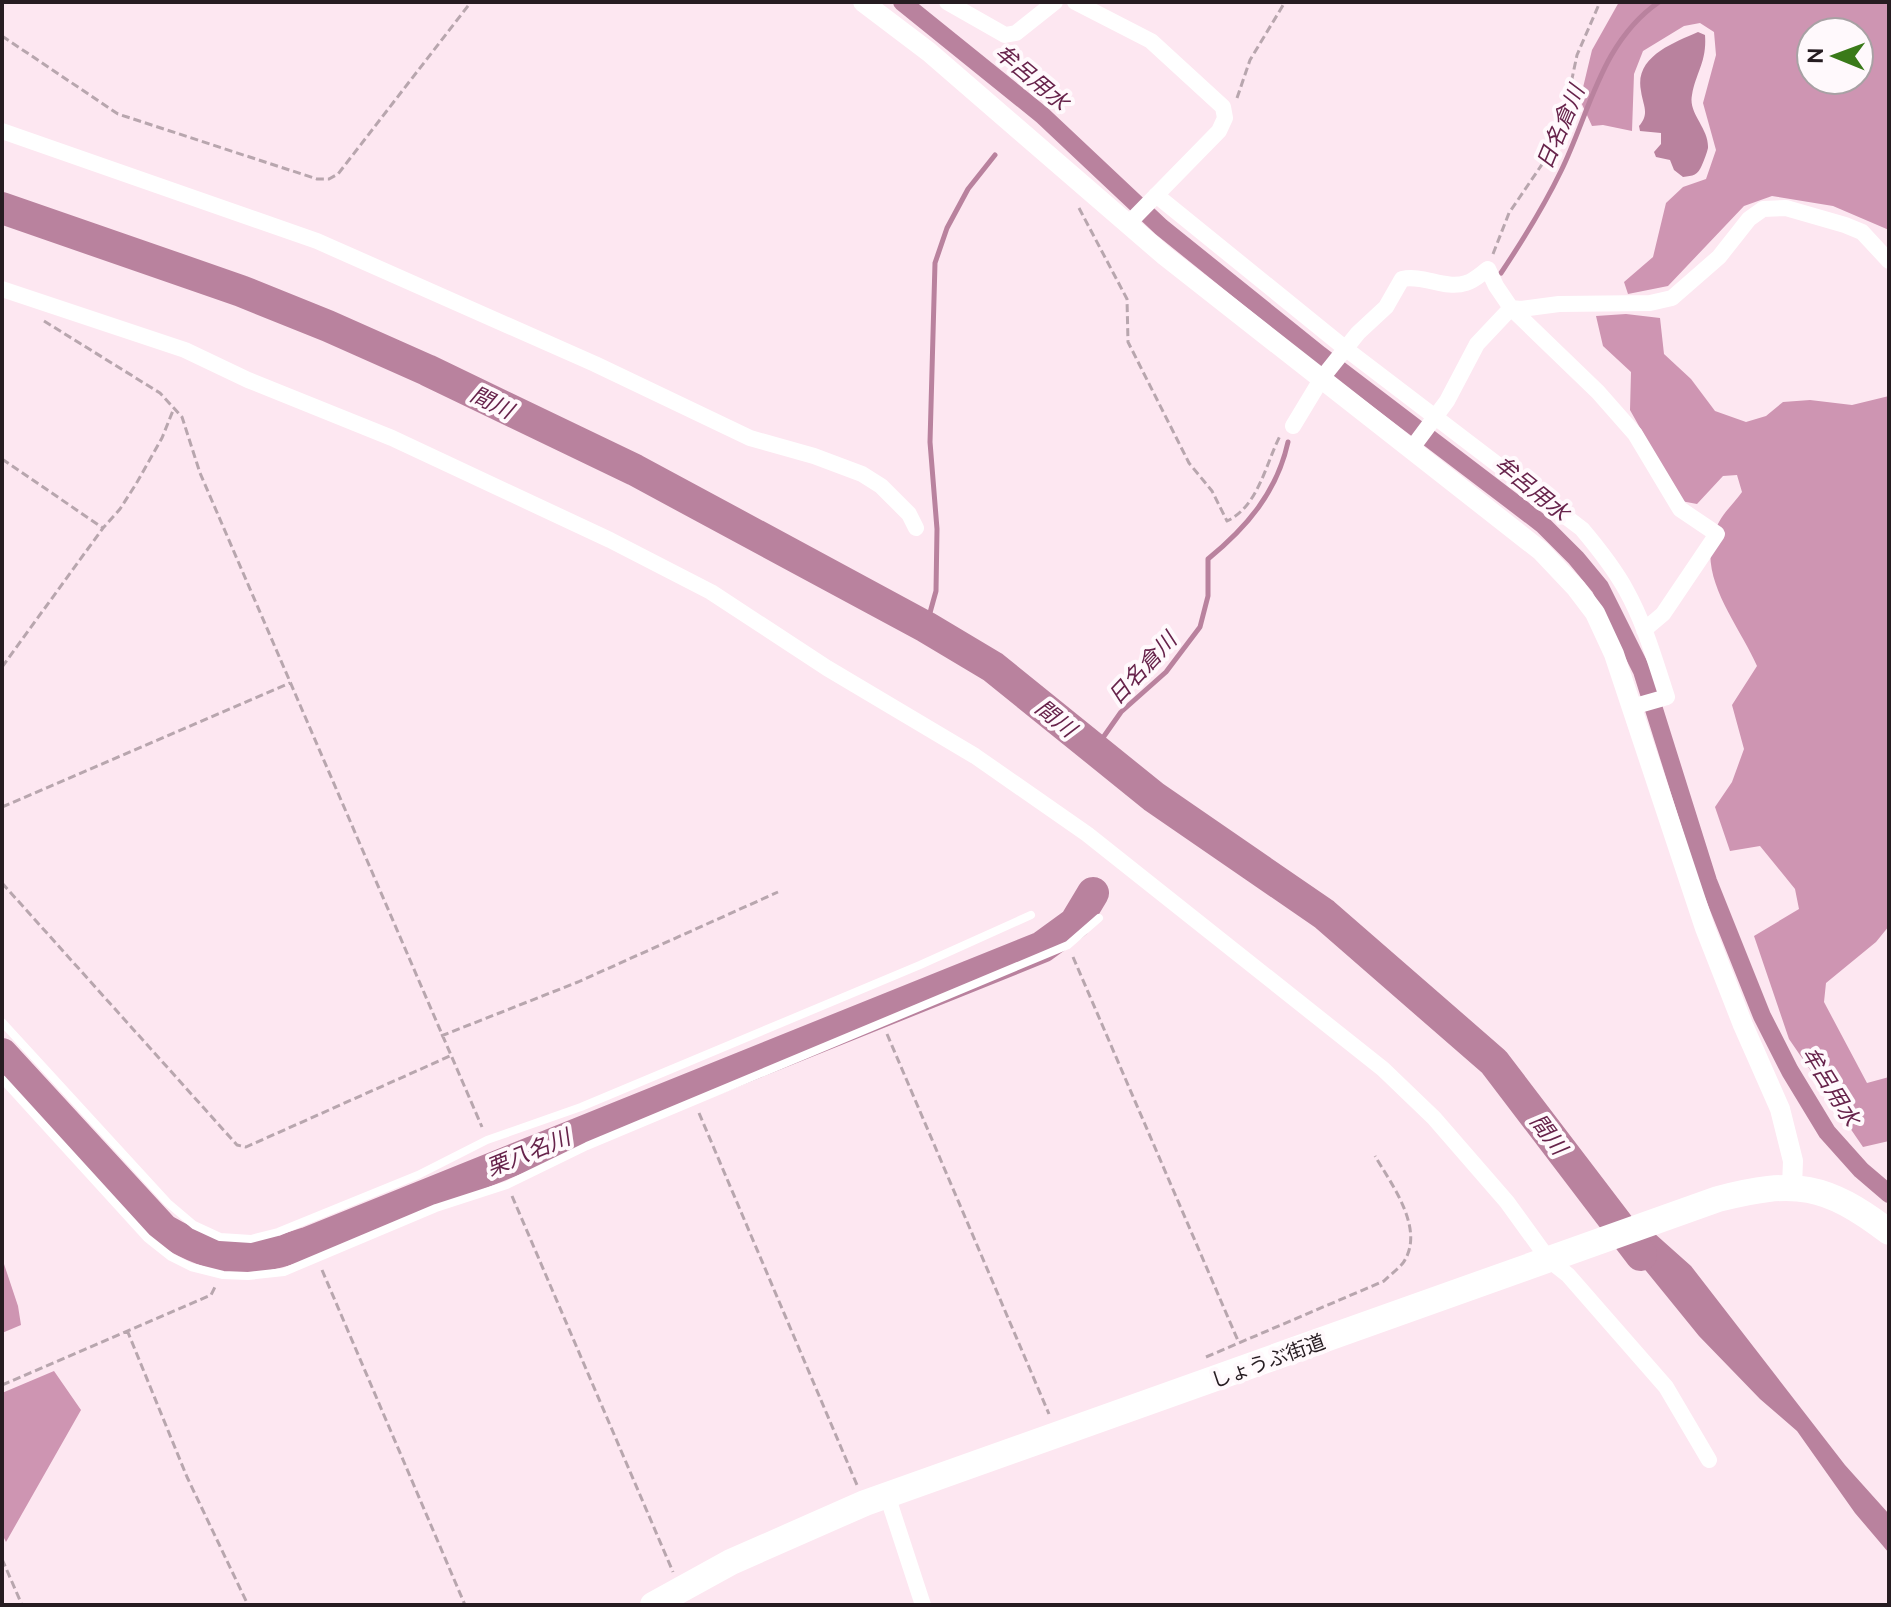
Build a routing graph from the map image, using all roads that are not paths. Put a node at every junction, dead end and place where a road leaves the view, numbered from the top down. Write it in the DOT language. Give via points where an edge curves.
graph roads {
  1 [pos="863,2"];
  2 [pos="947,2"];
  3 [pos="1055,2"];
  4 [pos="1075,2"];
  5 [pos="2,131"];
  6 [pos="1154,197"];
  7 [pos="1131,221"];
  8 [pos="1889,261"];
  9 [pos="2,289"];
  10 [pos="1511,308"];
  11 [pos="1344,350"];
  12 [pos="1325,375"];
  13 [pos="1432,418"];
  14 [pos="1293,426"];
  15 [pos="1415,444"];
  16 [pos="916,528"];
  17 [pos="1644,630"];
  18 [pos="1636,707"];
  19 [pos="1031,915"];
  20 [pos="1099,918"];
  21 [pos="2,1022"];
  22 [pos="2,1079"];
  23 [pos="1792,1186"];
  24 [pos="1889,1232"];
  25 [pos="1557,1257"];
  26 [pos="1709,1460"];
  27 [pos="876,1499"];
  28 [pos="653,1605"];
  29 [pos="923,1605"];
  1 -- 7 [label="street"];
  2 -- 3 [label="street" via="1005,35 1016,33"];
  4 -- 6 [label="street" via="1151,41 1223,107 1219,131"];
  5 -- 16 [label="street" via="317,241 750,438 862,474 909,514"];
  6 -- 7 [label="street"];
  6 -- 11 [label="street"];
  7 -- 12 [label="street" via="1165,256"];
  8 -- 10 [label="street" via="1862,232 1786,208 1763,209 1672,298"];
  9 -- 25 [label="street" via="185,350 392,438 610,540 711,592 975,756 1087,834 1383,1069 1434,1118"];
  10 -- 11 [label="street" via="1488,269 1467,283 1413,276 1402,279 1386,307"];
  10 -- 13 [label="street" via="1477,344"];
  10 -- 17 [label="street" via="1635,434 1680,509 1717,534 1663,614"];
  11 -- 12 [label="street"];
  11 -- 13 [label="street"];
  12 -- 14 [label="street"];
  12 -- 15 [label="street"];
  13 -- 15 [label="street"];
  13 -- 17 [label="street" via="1582,529 1620,580"];
  15 -- 18 [label="street" via="1541,551 1576,588 1595,613"];
  17 -- 18 [label="street" via="1667,697"];
  18 -- 23 [label="street" via="1705,928 1780,1109 1793,1161"];
  19 -- 21 [label="lane" via="418,1175 251,1239 220,1237 194,1225 168,1203"];
  20 -- 22 [label="lane" via="1068,945 284,1272 223,1275 171,1257 147,1238"];
  23 -- 24 [label="main road, しょうぶ街道" via="1857,1208"];
  23 -- 25 [label="main road, しょうぶ街道" via="1718,1199"];
  25 -- 26 [label="street" via="1666,1387"];
  25 -- 27 [label="main road, しょうぶ街道"];
  27 -- 28 [label="main road, しょうぶ街道" via="731,1562"];
  27 -- 29 [label="street"];
}
